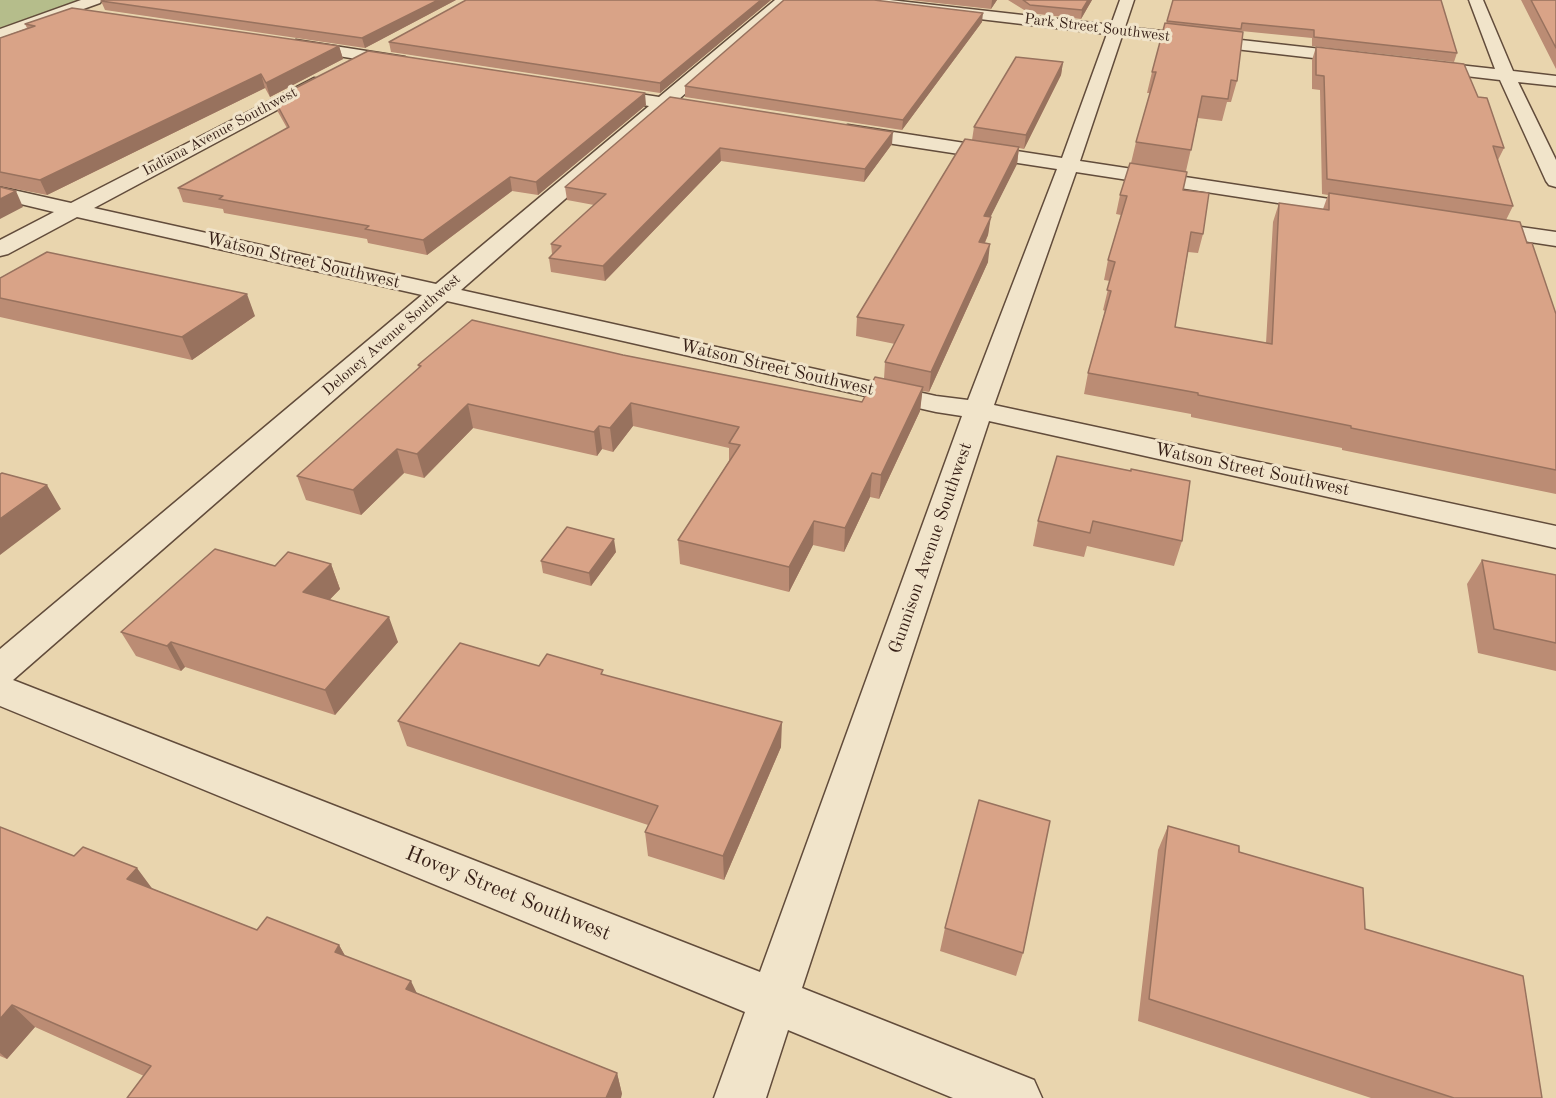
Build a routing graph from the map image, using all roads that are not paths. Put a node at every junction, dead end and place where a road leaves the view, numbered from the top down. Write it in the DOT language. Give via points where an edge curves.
graph roads {
  1 [pos="784,0"];
  2 [pos="852,0"];
  3 [pos="1127,0"];
  4 [pos="1476,0"];
  5 [pos="947,5"];
  6 [pos="95,8"];
  7 [pos="1118,31"];
  8 [pos="0,34"];
  9 [pos="281,43"];
  10 [pos="388,44"];
  11 [pos="366,55"];
  12 [pos="1374,60"];
  13 [pos="1409,64"];
  14 [pos="425,65"];
  15 [pos="1506,75"];
  16 [pos="1556,81"];
  17 [pos="585,90"];
  18 [pos="664,103"];
  19 [pos="730,113"];
  20 [pos="834,129"];
  21 [pos="1069,165"];
  22 [pos="1556,181"];
  23 [pos="0,193"];
  24 [pos="74,209"];
  25 [pos="1383,213"];
  26 [pos="1465,225"];
  27 [pos="1556,239"];
  28 [pos="0,249"];
  29 [pos="440,293"];
  30 [pos="978,410"];
  31 [pos="1556,537"];
  32 [pos="0,670"];
  33 [pos="0,690"];
  34 [pos="774,1001"];
  35 [pos="740,1098"];
  36 [pos="1016,1098"];
  1 -- 18 [label="street, Deloney Avenue Southwest"];
  2 -- 5 [label="street, Park Street Southwest"];
  3 -- 7 [label="street, Gunnison Avenue Southwest"];
  4 -- 15 [label="street"];
  5 -- 7 [label="street, Park Street Southwest"];
  6 -- 8 [label="street" via="63,11"];
  7 -- 12 [label="street, Park Street Southwest"];
  7 -- 21 [label="street, Gunnison Avenue Southwest"];
  9 -- 11 [label="street"];
  10 -- 11 [label="street, Indiana Avenue Southwest"];
  11 -- 14 [label="street"];
  11 -- 24 [label="street, Indiana Avenue Southwest"];
  13 -- 15 [label="street"];
  15 -- 16 [label="street"];
  15 -- 22 [label="street"];
  17 -- 18 [label="street"];
  18 -- 19 [label="street"];
  18 -- 29 [label="street, Deloney Avenue Southwest"];
  20 -- 21 [label="street"];
  21 -- 25 [label="street"];
  21 -- 30 [label="street, Gunnison Avenue Southwest"];
  23 -- 24 [label="street, Watson Street Southwest"];
  24 -- 28 [label="street, Indiana Avenue Southwest"];
  24 -- 29 [label="street, Watson Street Southwest"];
  26 -- 27 [label="street"];
  29 -- 30 [label="street, Watson Street Southwest" via="936,404"];
  29 -- 32 [label="street, Deloney Avenue Southwest"];
  30 -- 31 [label="street, Watson Street Southwest"];
  30 -- 34 [label="street, Gunnison Avenue Southwest"];
  33 -- 34 [label="street, Hovey Street Southwest"];
  34 -- 35 [label="street, Gunnison Avenue Southwest"];
  34 -- 36 [label="street, Hovey Street Southwest"];
}
